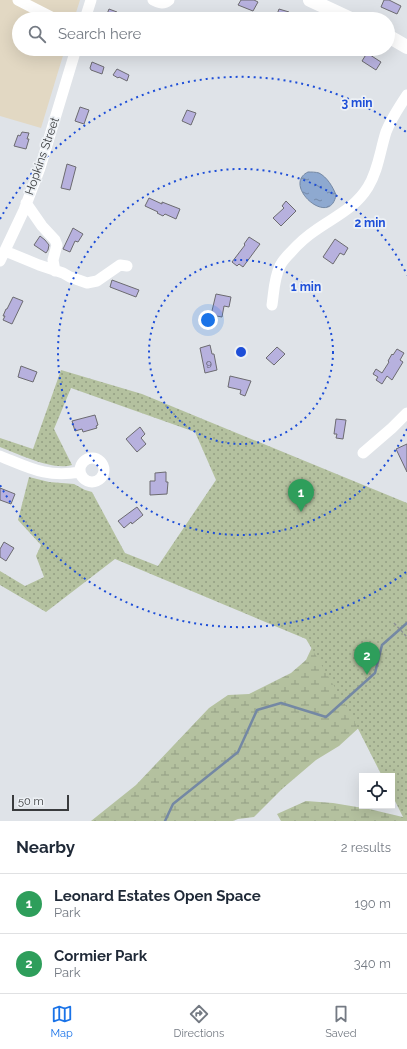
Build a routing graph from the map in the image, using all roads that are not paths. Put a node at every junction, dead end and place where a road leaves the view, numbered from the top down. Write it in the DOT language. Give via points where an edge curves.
graph roads {
  1 [pos="18,0"];
  2 [pos="90,0"];
  3 [pos="153,0"];
  4 [pos="169,0"];
  5 [pos="310,0"];
  6 [pos="41,12"];
  7 [pos="87,12"];
  8 [pos="336,12"];
  9 [pos="395,40"];
  10 [pos="407,47"];
  11 [pos="74,56"];
  12 [pos="407,95"];
  13 [pos="26,203"];
  14 [pos="2,256"];
  15 [pos="126,266"];
  16 [pos="55,271"];
  17 [pos="272,305"];
  18 [pos="407,413"];
  19 [pos="363,453"];
  20 [pos="0,456"];
  21 [pos="80,472"];
  1 -- 6 [label="street"];
  2 -- 7 [label="street"];
  3 -- 4 [label="street" via="161,4"];
  5 -- 8 [label="main road"];
  9 -- 10 [label="main road"];
  11 -- 13 [label="street, Hopkins Street" via="40,168"];
  12 -- 17 [label="street" via="386,132 377,166 368,187 348,210 317,229 285,258 277,274"];
  13 -- 14 [label="street, Hopkins Street"];
  13 -- 16 [label="street" via="58,245 53,260"];
  14 -- 16 [label="street"];
  15 -- 16 [label="street" via="120,265 97,281 87,283"];
  18 -- 19 [label="street"];
  20 -- 21 [label="street" via="47,473"];
}
